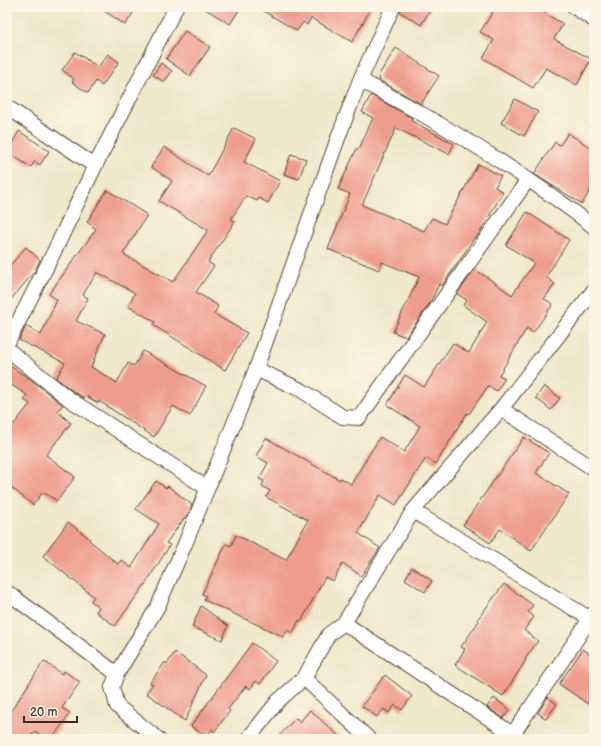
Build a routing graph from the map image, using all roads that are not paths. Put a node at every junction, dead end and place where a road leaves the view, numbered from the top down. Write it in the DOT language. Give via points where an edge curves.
graph roads {
  1 [pos="176,7"];
  2 [pos="394,7"];
  3 [pos="574,7"];
  4 [pos="594,20"];
  5 [pos="360,80"];
  6 [pos="7,107"];
  7 [pos="95,166"];
  8 [pos="527,181"];
  9 [pos="594,227"];
  10 [pos="594,290"];
  11 [pos="588,309"];
  12 [pos="7,344"];
  13 [pos="7,349"];
  14 [pos="256,369"];
  15 [pos="501,409"];
  16 [pos="594,469"];
  17 [pos="207,488"];
  18 [pos="413,511"];
  19 [pos="7,592"];
  20 [pos="593,617"];
  21 [pos="344,623"];
  22 [pos="117,674"];
  23 [pos="304,678"];
  24 [pos="516,737"];
  25 [pos="158,739"];
  26 [pos="248,739"];
  27 [pos="369,739"];
  1 -- 7 [label="street"];
  2 -- 5 [label="street"];
  3 -- 4 [label="street"];
  5 -- 8 [label="street" via="436,121"];
  5 -- 14 [label="street"];
  6 -- 7 [label="street"];
  7 -- 12 [label="street"];
  8 -- 9 [label="street"];
  8 -- 14 [label="street" via="359,418 343,416 301,390"];
  10 -- 11 [label="street"];
  11 -- 15 [label="street"];
  13 -- 17 [label="street" via="69,399"];
  14 -- 17 [label="street"];
  15 -- 16 [label="street"];
  15 -- 18 [label="street"];
  17 -- 22 [label="street" via="158,606"];
  18 -- 20 [label="street"];
  18 -- 21 [label="street"];
  19 -- 22 [label="street"];
  20 -- 24 [label="street"];
  21 -- 23 [label="street" via="329,634"];
  21 -- 24 [label="street"];
  22 -- 25 [label="street" via="112,688 117,706"];
  23 -- 26 [label="street" via="278,701"];
  23 -- 27 [label="street"];
}
